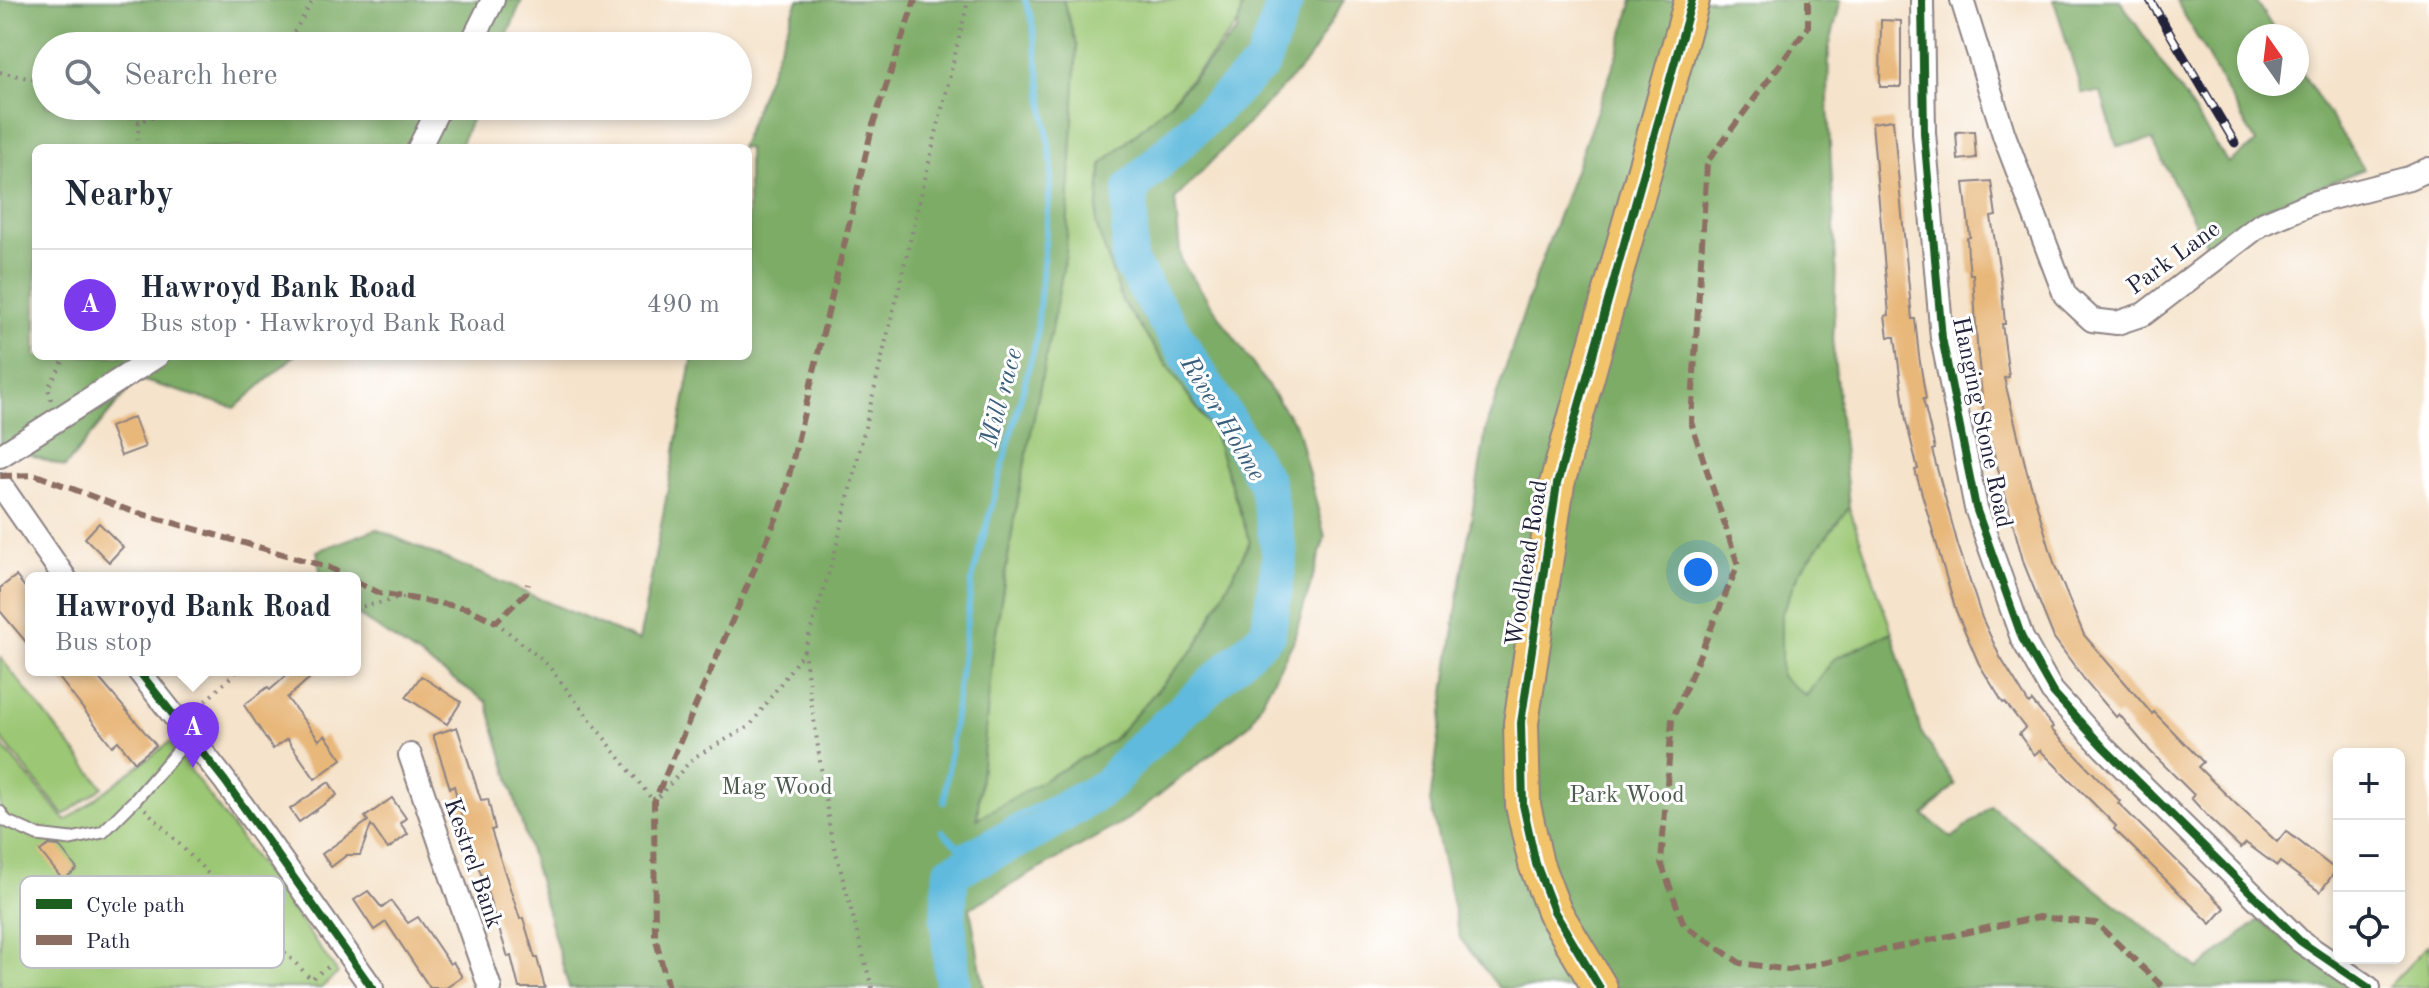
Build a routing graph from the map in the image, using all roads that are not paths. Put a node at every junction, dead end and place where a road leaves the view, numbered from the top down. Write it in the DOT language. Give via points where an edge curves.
graph roads {
  1 [pos="493,0"];
  2 [pos="1692,0"];
  3 [pos="1922,0"];
  4 [pos="1962,0"];
  5 [pos="477,32"];
  6 [pos="433,120"];
  7 [pos="421,144"];
  8 [pos="2429,169"];
  9 [pos="151,360"];
  10 [pos="0,456"];
  11 [pos="0,484"];
  12 [pos="61,572"];
  13 [pos="143,676"];
  14 [pos="185,731"];
  15 [pos="410,755"];
  16 [pos="0,812"];
  17 [pos="372,988"];
  18 [pos="490,988"];
  19 [pos="1600,988"];
  20 [pos="2369,988"];
  1 -- 5 [label="street"];
  2 -- 19 [label="main road, Woodhead Road" via="1557,484 1521,723 1523,805 1536,864 1554,911"];
  3 -- 20 [label="street, Hanging Stone Road" via="1924,133 1942,338 1976,508 2022,638 2052,691 2104,748 2300,941"];
  4 -- 8 [label="street, Park Lane" via="2004,135 2065,295 2092,320 2117,323 2144,314 2260,225 2312,203"];
  6 -- 7 [label="street"];
  9 -- 10 [label="street"];
  11 -- 12 [label="street"];
  13 -- 14 [label="street"];
  14 -- 16 [label="lane" via="136,799 103,832 71,839 37,835 6,821"];
  14 -- 17 [label="street"];
  15 -- 18 [label="street, Kestrel Bank"];
}
